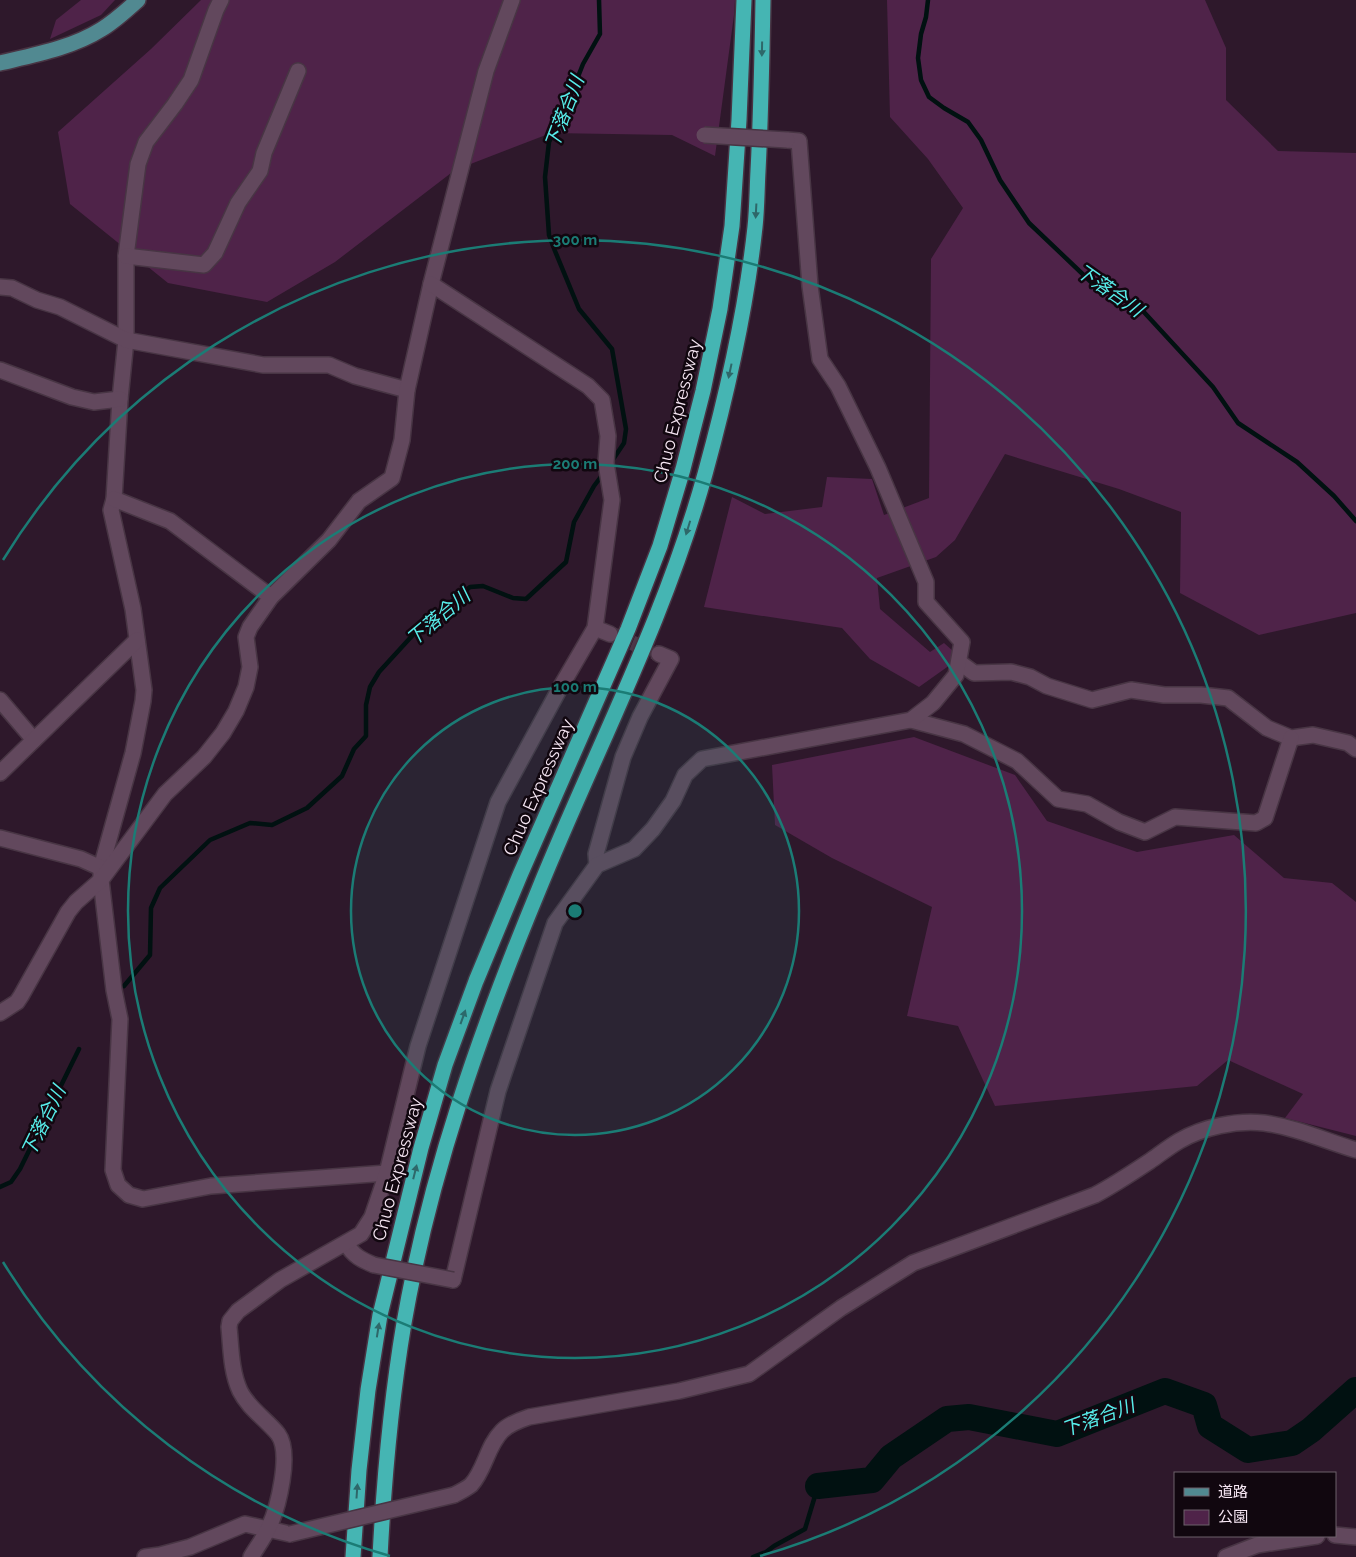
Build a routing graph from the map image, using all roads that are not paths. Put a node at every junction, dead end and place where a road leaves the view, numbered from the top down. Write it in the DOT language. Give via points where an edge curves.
graph roads {
  1 [pos="138,0"];
  2 [pos="221,0"];
  3 [pos="512,0"];
  4 [pos="744,0"];
  5 [pos="763,0"];
  6 [pos="0,63"];
  7 [pos="298,71"];
  8 [pos="704,135"];
  9 [pos="126,256"];
  10 [pos="431,284"];
  11 [pos="0,287"];
  12 [pos="126,340"];
  13 [pos="0,370"];
  14 [pos="407,390"];
  15 [pos="120,399"];
  16 [pos="114,499"];
  17 [pos="271,598"];
  18 [pos="595,628"];
  19 [pos="610,634"];
  20 [pos="137,640"];
  21 [pos="659,654"];
  22 [pos="959,662"];
  23 [pos="0,700"];
  24 [pos="912,720"];
  25 [pos="1291,738"];
  26 [pos="34,740"];
  27 [pos="1356,749"];
  28 [pos="0,773"];
  29 [pos="0,838"];
  30 [pos="597,865"];
  31 [pos="101,874"];
  32 [pos="0,1011"];
  33 [pos="1356,1150"];
  34 [pos="387,1173"];
  35 [pos="346,1243"];
  36 [pos="269,1528"];
  37 [pos="1336,1535"];
  38 [pos="1310,1537"];
  39 [pos="1356,1537"];
  40 [pos="145,1557"];
  41 [pos="251,1557"];
  42 [pos="353,1557"];
  43 [pos="380,1557"];
  44 [pos="1226,1557"];
  1 -- 6 [label="main road" via="102,29 78,41"];
  2 -- 9 [label="street" via="191,80 146,142 138,164"];
  3 -- 10 [label="street" via="486,71"];
  42 -- 4 [label="highway, Chuo Expressway, one-way" via="359,1470 380,1315 423,1139 476,981 628,629 656,555 703,391 720,309 732,226"];
  5 -- 43 [label="highway, one-way" via="755,226 743,310 724,396 681,552 648,639 540,884 497,992 444,1153 420,1243 393,1393"];
  7 -- 9 [label="street" via="264,153 260,171 238,203 216,253 204,265"];
  8 -- 22 [label="street, bridge" via="800,140 810,286 820,359 838,386 878,468 926,582 926,602 962,642"];
  9 -- 12 [label="street"];
  10 -- 14 [label="street"];
  10 -- 18 [label="street" via="588,386 602,400 612,500"];
  11 -- 12 [label="street" via="12,288 60,307"];
  12 -- 14 [label="street" via="263,365 330,366"];
  12 -- 15 [label="street"];
  13 -- 15 [label="street" via="72,397 94,402"];
  14 -- 17 [label="street" via="402,440 392,478 359,501 329,540"];
  15 -- 16 [label="street"];
  16 -- 17 [label="street" via="170,521"];
  16 -- 20 [label="street" via="111,510"];
  17 -- 31 [label="street" via="246,637 250,667 236,711 216,743 165,794"];
  18 -- 19 [label="street"];
  18 -- 34 [label="street" via="498,802 418,1046"];
  20 -- 26 [label="street"];
  20 -- 31 [label="street" via="143,701 133,753"];
  21 -- 30 [label="street" via="671,659 623,757 596,854"];
  22 -- 24 [label="street" via="956,675 933,703"];
  22 -- 25 [label="street" via="974,673 1011,672 1092,700 1131,690 1228,698 1267,728"];
  23 -- 26 [label="street"];
  24 -- 25 [label="street" via="964,734 1017,761 1058,799 1087,804 1145,832 1175,818 1256,823 1265,818"];
  24 -- 30 [label="street" via="702,759 686,775 673,801 634,849"];
  25 -- 27 [label="street" via="1313,735 1348,743"];
  26 -- 28 [label="street"];
  29 -- 31 [label="street" via="81,859"];
  30 -- 35 [label="street, bridge" via="555,923 498,1092 453,1280 374,1265 360,1259"];
  31 -- 32 [label="street" via="68,912 17,1002"];
  31 -- 34 [label="street" via="120,1019 113,1170 118,1185 129,1195 143,1199 211,1186"];
  33 -- 36 [label="street, bridge" via="1264,1124 1221,1126 1193,1134 1095,1195 913,1263 841,1308 749,1374 679,1391 529,1417 502,1431 491,1445 472,1483 454,1495 290,1534"];
  34 -- 35 [label="street" via="366,1228"];
  35 -- 36 [label="street" via="280,1280 238,1311 230,1321 238,1388 248,1404 279,1435 283,1445 278,1501"];
  36 -- 40 [label="street" via="245,1524 190,1546"];
  36 -- 41 [label="street"];
  37 -- 39 [label="street"];
  38 -- 44 [label="street" via="1257,1545"];
}
